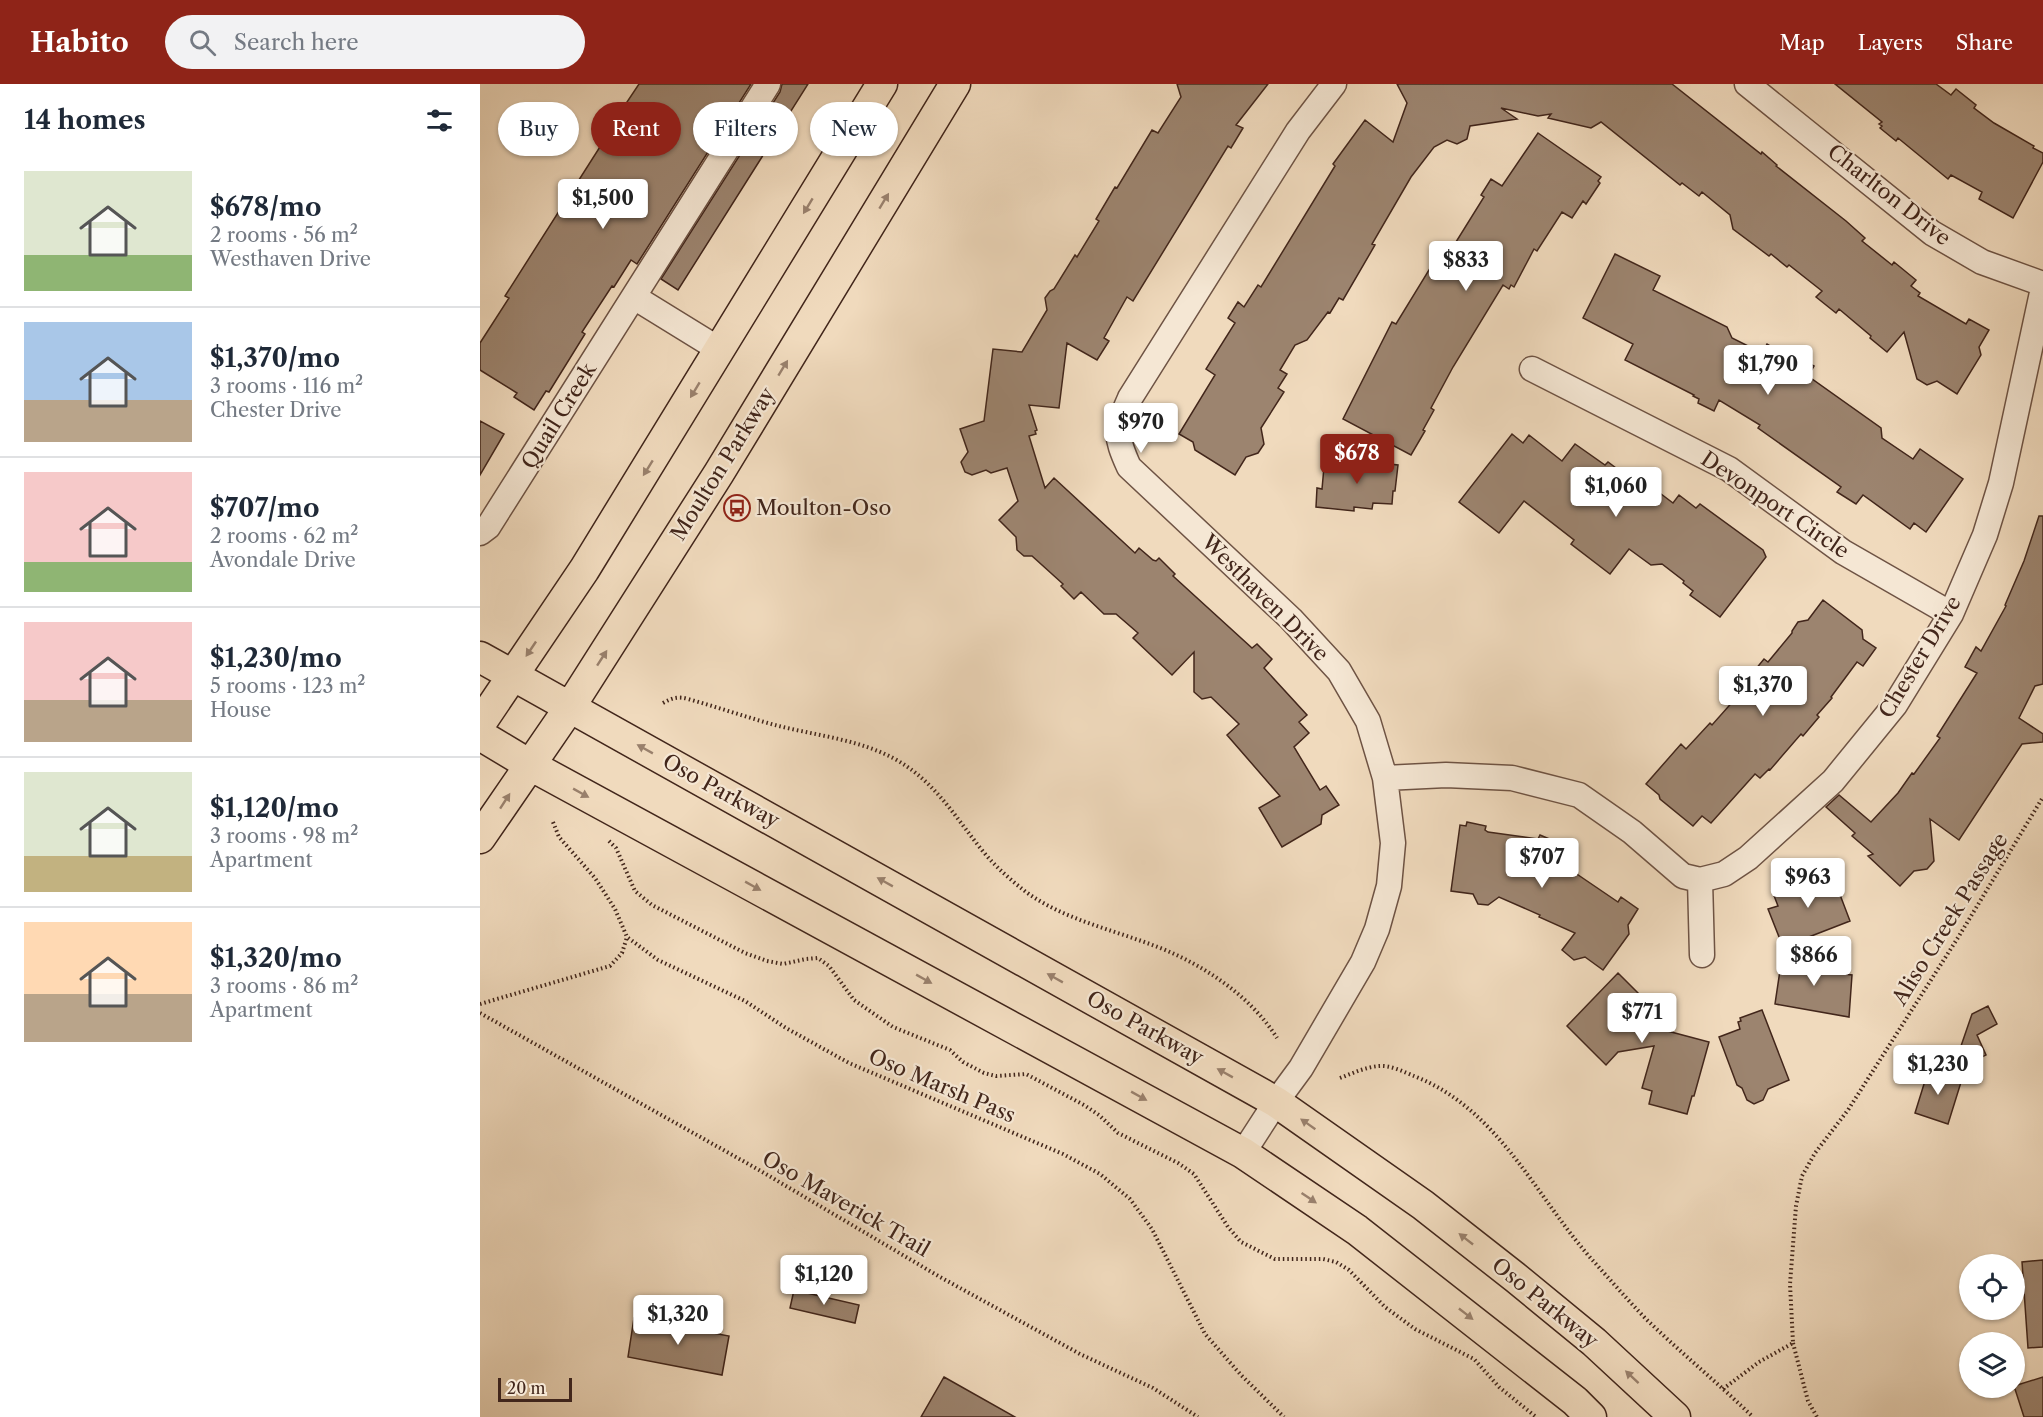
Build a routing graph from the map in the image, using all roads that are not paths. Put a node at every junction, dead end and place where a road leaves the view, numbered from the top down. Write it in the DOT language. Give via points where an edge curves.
graph roads {
  1 [pos="768,84"];
  2 [pos="882,84"];
  3 [pos="955,84"];
  4 [pos="1334,84"];
  5 [pos="1747,84"];
  6 [pos="2043,286"];
  7 [pos="634,297"];
  8 [pos="720,350"];
  9 [pos="1532,369"];
  10 [pos="480,533"];
  11 [pos="1950,614"];
  12 [pos="480,657"];
  13 [pos="513,675"];
  14 [pos="570,707"];
  15 [pos="480,724"];
  16 [pos="480,735"];
  17 [pos="530,765"];
  18 [pos="1385,778"];
  19 [pos="480,838"];
  20 [pos="1700,880"];
  21 [pos="1702,955"];
  22 [pos="1276,1102"];
  23 [pos="1243,1153"];
  24 [pos="1591,1417"];
  25 [pos="1675,1417"];
  1 -- 7 [label="street, Quail Creek"];
  2 -- 8 [label="main road, one-way"];
  14 -- 3 [label="main road, Moulton Parkway, one-way" via="719,473"];
  4 -- 18 [label="street, Westhaven Drive" via="1298,131 1130,398 1119,424 1119,444 1129,467 1292,619 1339,671 1368,721"];
  5 -- 6 [label="street, Charlton Drive" via="1932,233 1982,262"];
  6 -- 11 [label="street, Chester Drive" via="2001,483 1984,535"];
  7 -- 8 [label="street"];
  7 -- 10 [label="street, Quail Creek" via="488,527"];
  8 -- 13 [label="main road, one-way" via="584,570"];
  9 -- 11 [label="street, Devonport Circle" via="1729,469 1843,552"];
  11 -- 20 [label="street, Chester Drive" via="1895,705 1833,781 1748,858 1724,874"];
  12 -- 13 [label="main road, Oso Parkway"];
  13 -- 14 [label="main road, Oso Parkway"];
  13 -- 15 [label="main road"];
  14 -- 17 [label="main road, Moulton Parkway"];
  22 -- 14 [label="main road, Oso Parkway, one-way"];
  16 -- 17 [label="main road"];
  19 -- 17 [label="main road, Moulton Parkway, one-way"];
  17 -- 23 [label="main road, one-way"];
  18 -- 20 [label="street" via="1512,778 1578,795 1632,832 1683,876"];
  18 -- 22 [label="street, Westhaven Drive" via="1393,843 1389,886 1377,929 1363,962 1301,1068"];
  20 -- 21 [label="street"];
  22 -- 23 [label="street, Westhaven Drive"];
  25 -- 22 [label="main road, Oso Parkway, one-way" via="1594,1342 1516,1278 1423,1205"];
  23 -- 24 [label="main road, one-way" via="1357,1230"];
}
